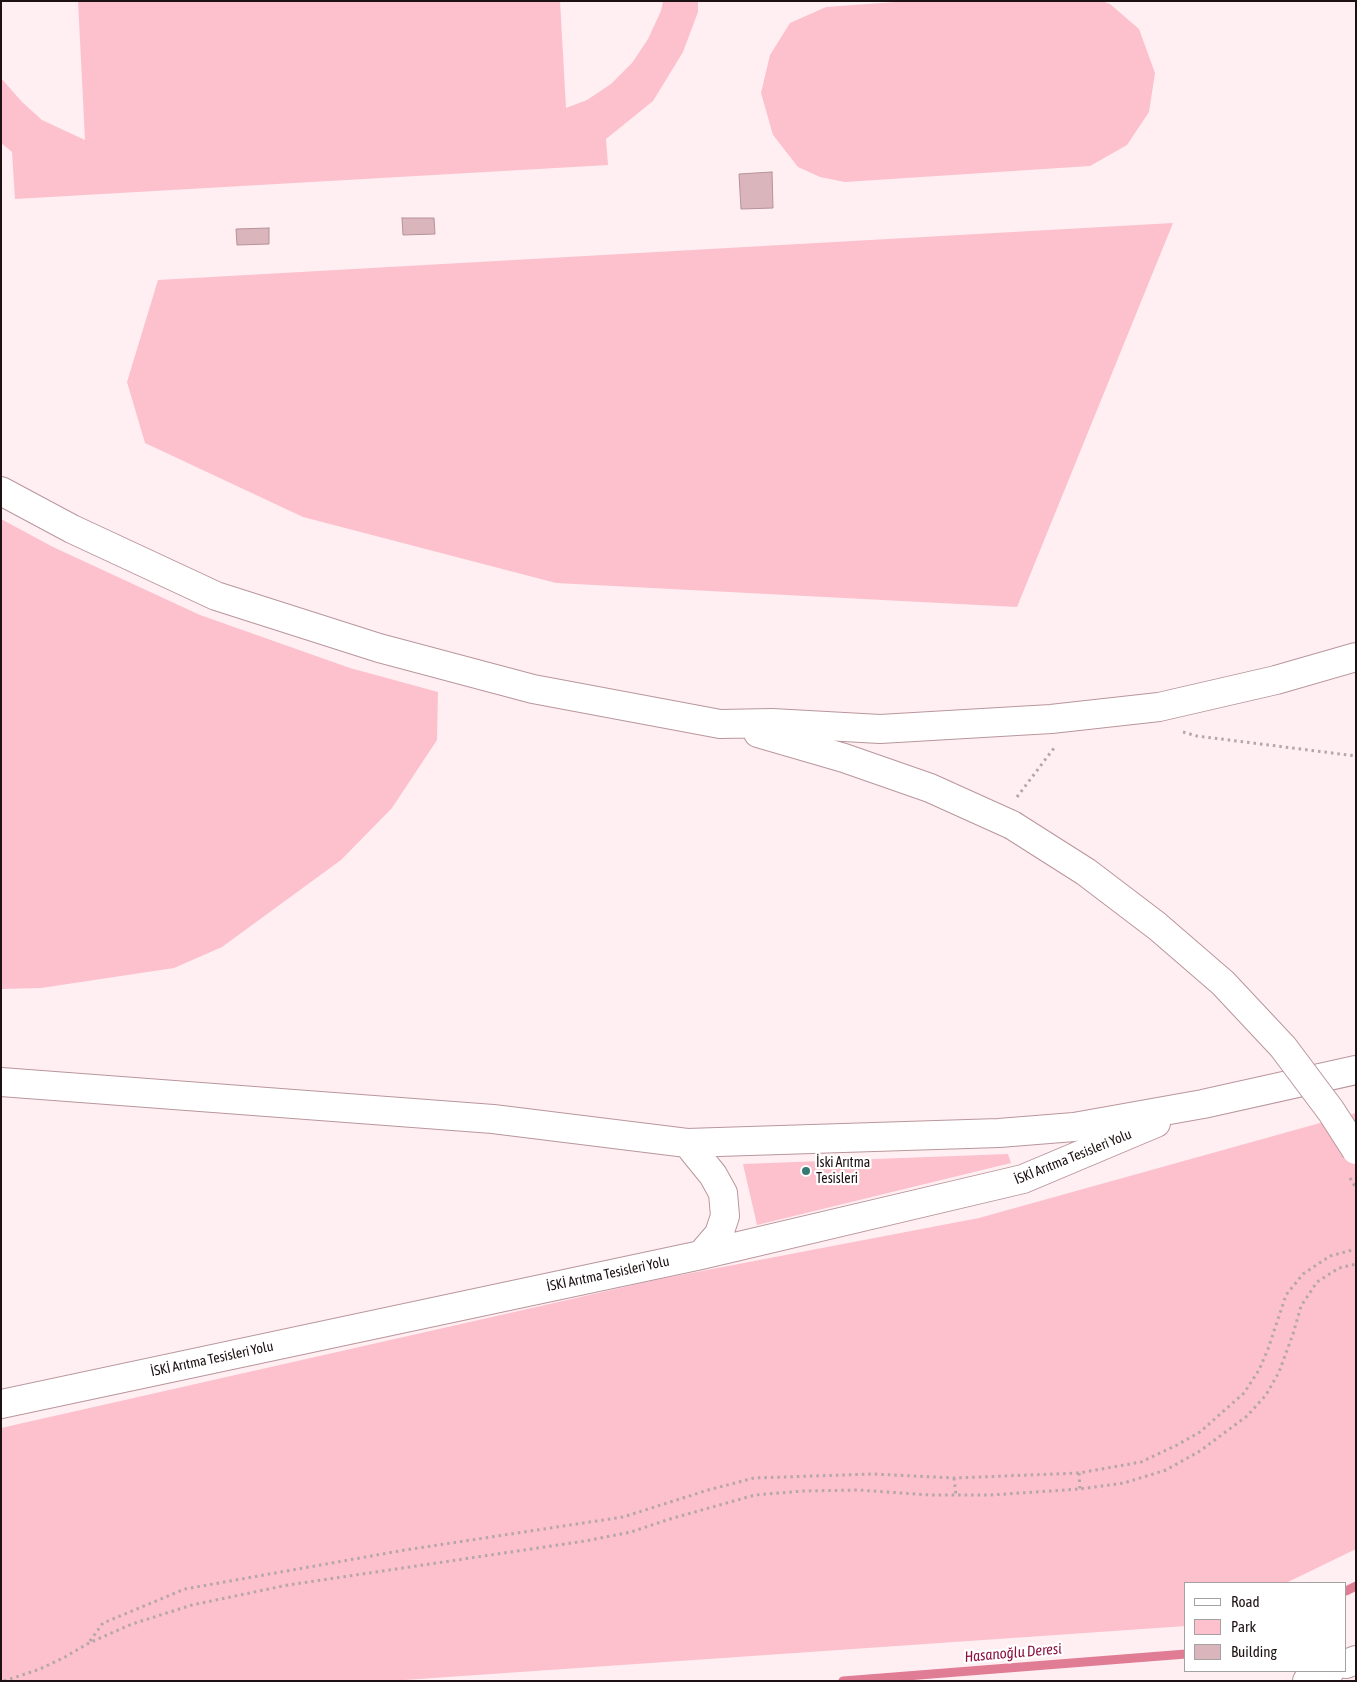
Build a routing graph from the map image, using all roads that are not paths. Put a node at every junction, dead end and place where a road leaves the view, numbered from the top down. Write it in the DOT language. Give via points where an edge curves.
graph roads {
  1 [pos="1,491"];
  2 [pos="1356,657"];
  3 [pos="720,724"];
  4 [pos="1356,1070"];
  5 [pos="1,1082"];
  6 [pos="1203,1104"];
  7 [pos="687,1143"];
  8 [pos="1351,1161"];
  9 [pos="701,1254"];
  10 [pos="1,1404"];
  11 [pos="1328,1672"];
  12 [pos="1307,1681"];
  1 -- 3 [label="street" via="72,529 225,599 380,648 533,689"];
  2 -- 3 [label="street" via="1276,680 1160,707 1051,719 880,729 772,723"];
  3 -- 8 [label="street, bridge" via="853,761 1012,814 1157,926 1223,983 1283,1047 1331,1111"];
  4 -- 6 [label="street, İSKİ Arıtma Tesisleri Yolu"];
  5 -- 7 [label="street, İSKİ Arıtma Tesisleri Yolu" via="493,1119"];
  6 -- 7 [label="street, İSKİ Arıtma Tesisleri Yolu" via="1074,1127 999,1133"];
  6 -- 9 [label="street, İSKİ Arıtma Tesisleri Yolu" via="1023,1179"];
  7 -- 9 [label="street" via="713,1174 723,1194 725,1216 720,1234"];
  9 -- 10 [label="street, İSKİ Arıtma Tesisleri Yolu"];
  11 -- 12 [label="street"];
}
